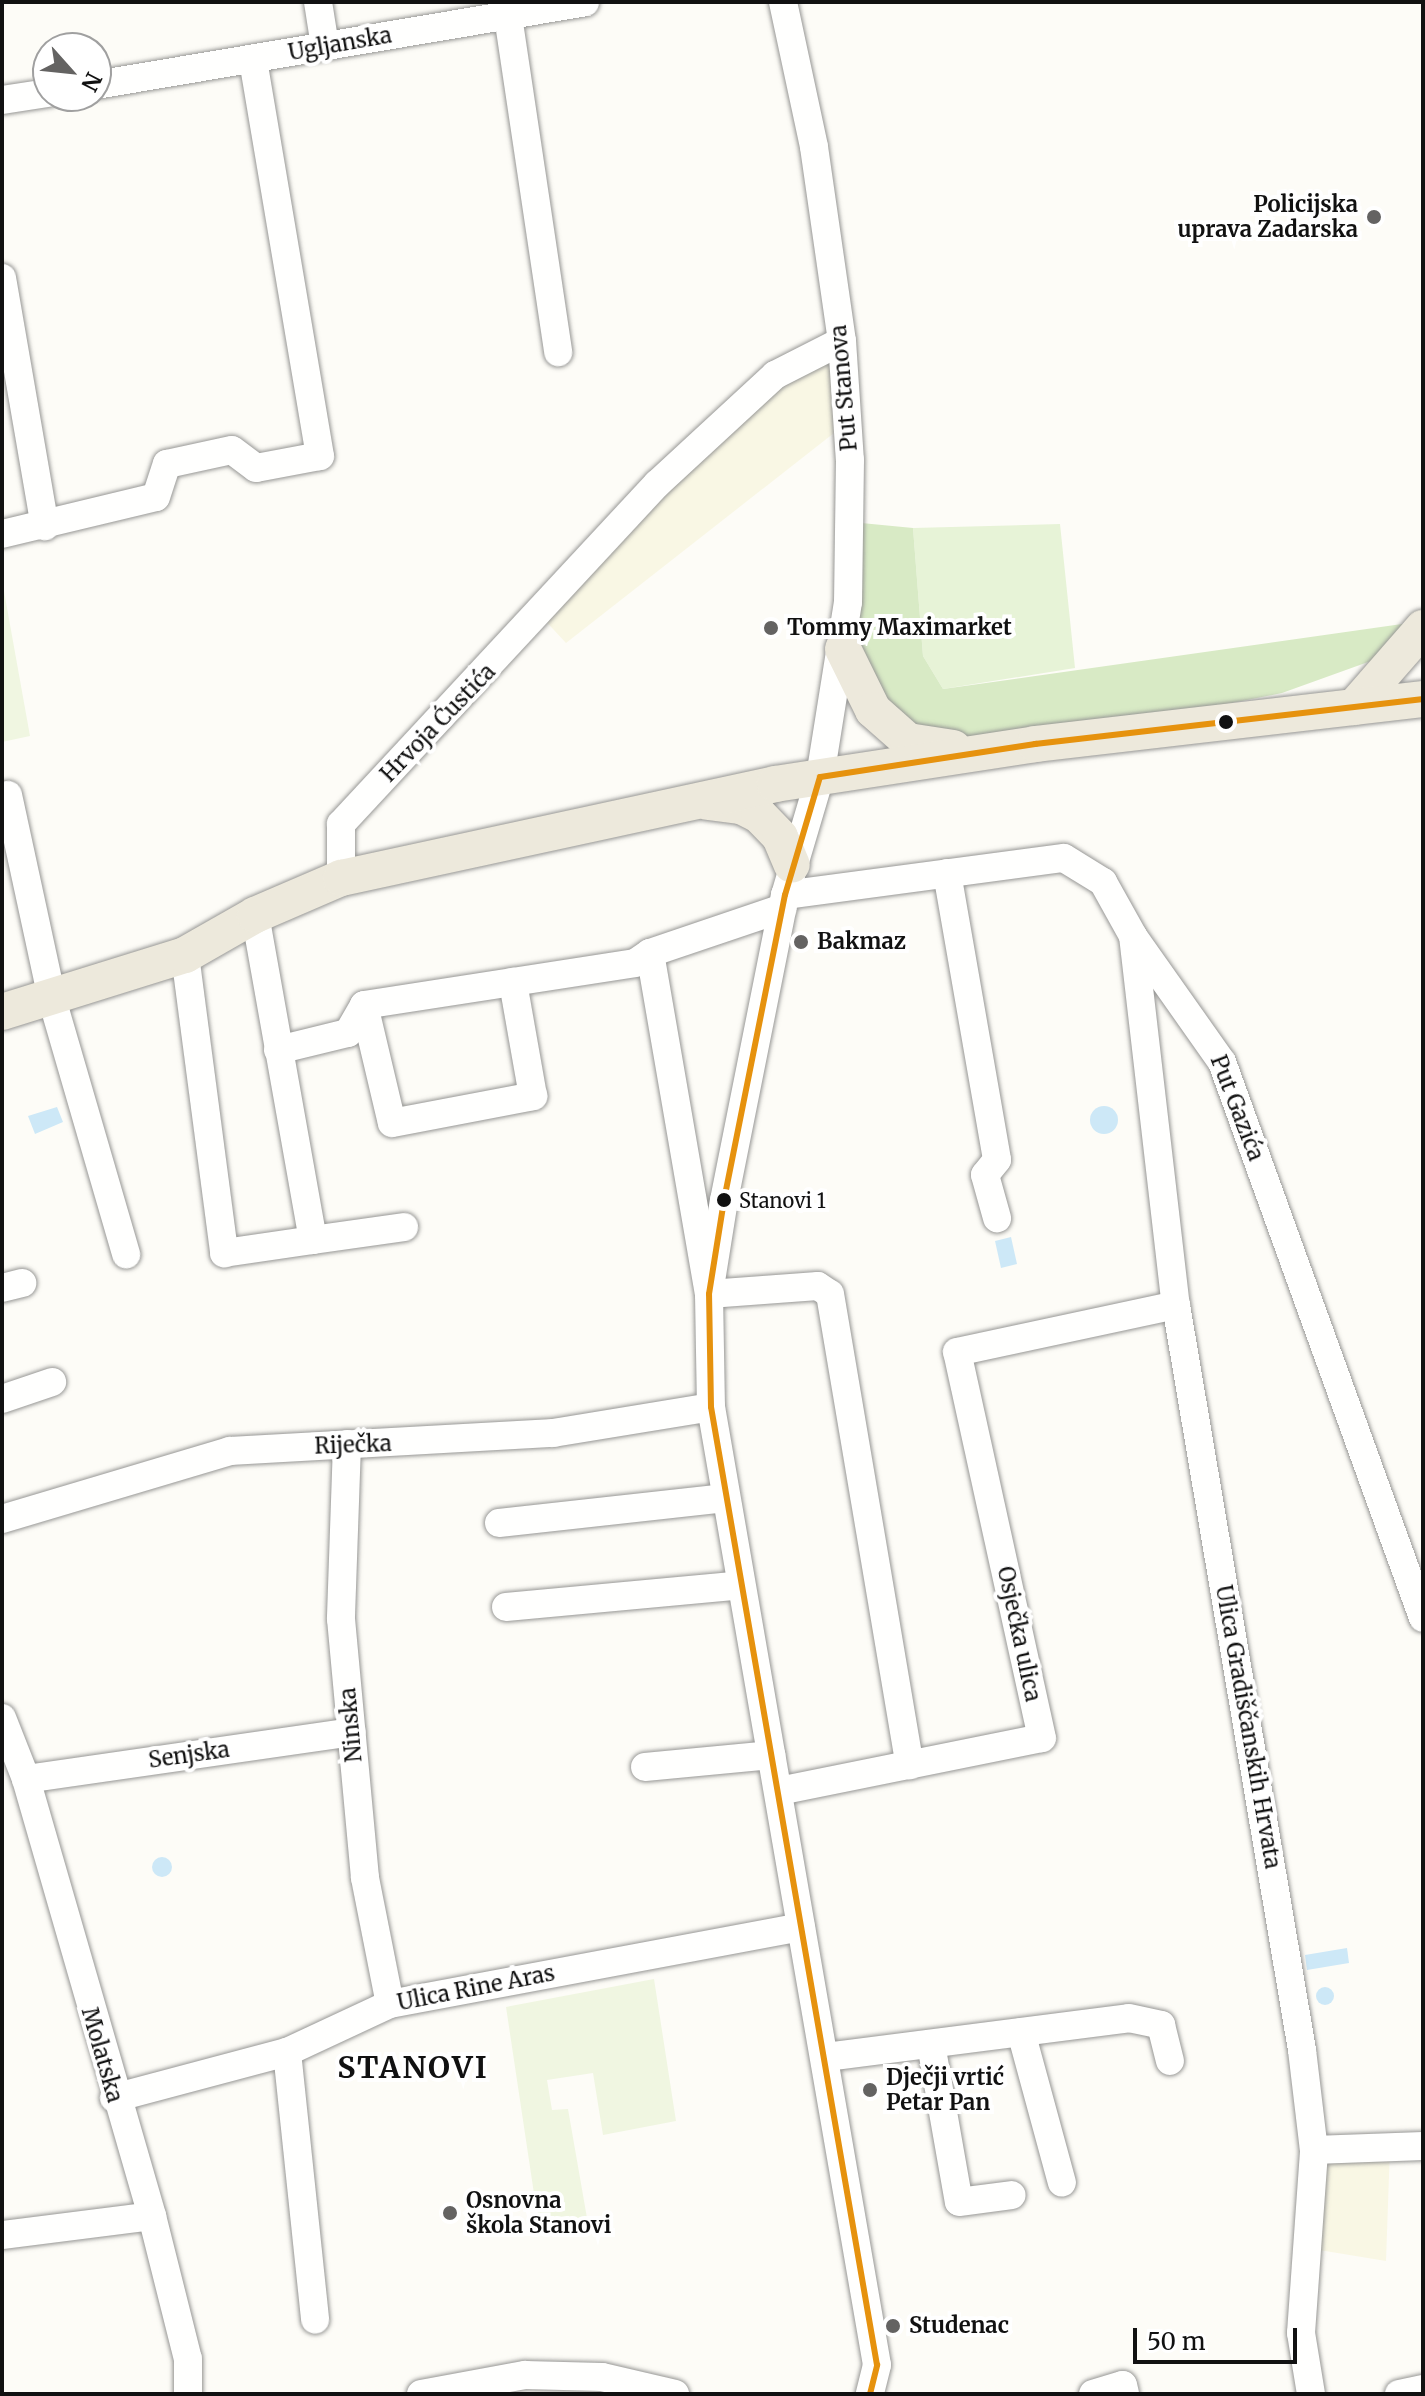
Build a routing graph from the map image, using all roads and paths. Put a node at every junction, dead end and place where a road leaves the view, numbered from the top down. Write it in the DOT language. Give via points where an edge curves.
graph roads {
  1 [pos="318,2"];
  2 [pos="585,2"];
  3 [pos="783,2"];
  4 [pos="508,16"];
  5 [pos="325,46"];
  6 [pos="253,59"];
  7 [pos="112,82"];
  8 [pos="32,95"];
  9 [pos="2,100"];
  10 [pos="2,278"];
  11 [pos="842,341"];
  12 [pos="558,352"];
  13 [pos="45,526"];
  14 [pos="2,534"];
  15 [pos="1423,628"];
  16 [pos="843,649"];
  17 [pos="1423,699"];
  18 [pos="1354,707"];
  19 [pos="994,750"];
  20 [pos="820,777"];
  21 [pos="8,795"];
  22 [pos="694,801"];
  23 [pos="947,873"];
  24 [pos="341,878"];
  25 [pos="787,889"];
  26 [pos="255,915"];
  27 [pos="1133,936"];
  28 [pos="650,953"];
  29 [pos="185,955"];
  30 [pos="513,982"];
  31 [pos="52,999"];
  32 [pos="364,1005"];
  33 [pos="2,1012"];
  34 [pos="278,1050"];
  35 [pos="997,1218"];
  36 [pos="404,1227"];
  37 [pos="313,1240"];
  38 [pos="126,1254"];
  39 [pos="709,1294"];
  40 [pos="1176,1305"];
  41 [pos="52,1382"];
  42 [pos="2,1399"];
  43 [pos="711,1407"];
  44 [pos="347,1444"];
  45 [pos="726,1498"];
  46 [pos="2,1519"];
  47 [pos="499,1523"];
  48 [pos="741,1585"];
  49 [pos="506,1607"];
  50 [pos="1423,1618"];
  51 [pos="2,1718"];
  52 [pos="352,1732"];
  53 [pos="771,1755"];
  54 [pos="910,1765"];
  55 [pos="645,1767"];
  56 [pos="26,1779"];
  57 [pos="779,1791"];
  58 [pos="801,1927"];
  59 [pos="390,2004"];
  60 [pos="1021,2032"];
  61 [pos="931,2044"];
  62 [pos="287,2052"];
  63 [pos="826,2057"];
  64 [pos="1170,2061"];
  65 [pos="114,2098"];
  66 [pos="1423,2146"];
  67 [pos="1314,2150"];
  68 [pos="1062,2183"];
  69 [pos="1012,2195"];
  70 [pos="152,2216"];
  71 [pos="2,2235"];
  72 [pos="315,2320"];
  73 [pos="526,2385"];
  74 [pos="1423,2389"];
  75 [pos="188,2394"];
  76 [pos="421,2394"];
  77 [pos="675,2394"];
  78 [pos="871,2394"];
  79 [pos="1093,2394"];
  80 [pos="1125,2394"];
  81 [pos="1311,2394"];
  82 [pos="1399,2394"];
  1 -- 5 [label="street"];
  2 -- 4 [label="street, Ugljanska"];
  3 -- 11 [label="street, Put Stanova" via="814,147"];
  4 -- 5 [label="street, Ugljanska"];
  4 -- 12 [label="street"];
  5 -- 6 [label="street, Ugljanska"];
  6 -- 7 [label="street, Ugljanska"];
  6 -- 13 [label="street" via="320,456 256,468 232,450 167,464 156,497"];
  8 -- 9 [label="street"];
  10 -- 13 [label="street"];
  11 -- 16 [label="street, Put Stanova" via="851,522"];
  11 -- 24 [label="street, Hrvoja Ćustića" via="775,375 657,484 341,824"];
  13 -- 14 [label="street"];
  15 -- 18 [label="main road"];
  16 -- 19 [label="main road" via="873,710 908,741"];
  16 -- 20 [label="street, Put Stanova"];
  17 -- 18 [label="main road"];
  18 -- 19 [label="main road"];
  19 -- 20 [label="main road"];
  20 -- 22 [label="main road"];
  20 -- 25 [label="street, Put Stanova"];
  21 -- 31 [label="street"];
  22 -- 24 [label="main road"];
  22 -- 25 [label="main road" via="741,806 759,815 780,837"];
  23 -- 25 [label="street, Put Gazića"];
  23 -- 27 [label="street, Put Gazića" via="1064,858 1103,882"];
  23 -- 35 [label="street" via="997,1160 985,1175"];
  24 -- 26 [label="main road"];
  25 -- 28 [label="street, Put Gazića"];
  25 -- 39 [label="street, Put Stanova"];
  26 -- 29 [label="main road"];
  26 -- 34 [label="street"];
  27 -- 40 [label="street, Ulica Gradiščanskih Hrvata"];
  27 -- 50 [label="street, Put Gazića" via="1222,1062"];
  28 -- 30 [label="street, Put Gazića" via="635,963"];
  28 -- 39 [label="street"];
  29 -- 31 [label="main road"];
  29 -- 37 [label="street" via="224,1253"];
  30 -- 32 [label="street, Put Gazića"];
  30 -- 32 [label="street" via="533,1096 392,1123"];
  31 -- 33 [label="main road"];
  31 -- 38 [label="street"];
  32 -- 34 [label="street" via="348,1033"];
  34 -- 37 [label="street"];
  36 -- 37 [label="street"];
  39 -- 43 [label="street, Put Stanova"];
  39 -- 54 [label="street" via="818,1286 830,1294"];
  40 -- 54 [label="street, Osječka ulica" via="957,1352 1042,1738"];
  40 -- 67 [label="street, Ulica Gradiščanskih Hrvata" via="1302,2050"];
  41 -- 42 [label="street"];
  43 -- 44 [label="street, Riječka" via="553,1433"];
  43 -- 45 [label="street, Put Stanova"];
  44 -- 46 [label="street, Riječka" via="230,1451"];
  44 -- 52 [label="street, Ninska" via="341,1619"];
  45 -- 47 [label="street"];
  45 -- 48 [label="street, Put Stanova"];
  48 -- 49 [label="street"];
  48 -- 53 [label="street, Put Stanova"];
  51 -- 56 [label="street, Molatska"];
  52 -- 56 [label="street, Senjska"];
  52 -- 59 [label="street, Ninska" via="365,1878"];
  53 -- 55 [label="street"];
  53 -- 57 [label="street, Put Stanova"];
  54 -- 57 [label="street, Osječka ulica"];
  56 -- 65 [label="street, Molatska"];
  57 -- 58 [label="street, Put Stanova"];
  58 -- 59 [label="street, Ulica Rine Aras"];
  58 -- 63 [label="street, Put Stanova"];
  59 -- 62 [label="street, Ulica Rine Aras"];
  60 -- 61 [label="street"];
  60 -- 64 [label="street" via="1129,2018 1161,2025"];
  60 -- 68 [label="street"];
  61 -- 63 [label="street"];
  61 -- 69 [label="street" via="959,2202"];
  62 -- 65 [label="street, Ulica Rine Aras"];
  62 -- 72 [label="street"];
  63 -- 78 [label="street, Put Stanova" via="877,2365"];
  65 -- 70 [label="street, Molatska"];
  66 -- 67 [label="street"];
  67 -- 81 [label="street, Ulica Gradiščanskih Hrvata" via="1301,2333"];
  70 -- 71 [label="street"];
  70 -- 75 [label="street, Molatska" via="188,2359"];
  73 -- 76 [label="street"];
  73 -- 77 [label="street" via="602,2377"];
  74 -- 82 [label="street"];
  79 -- 80 [label="street" via="1123,2385"];
}
